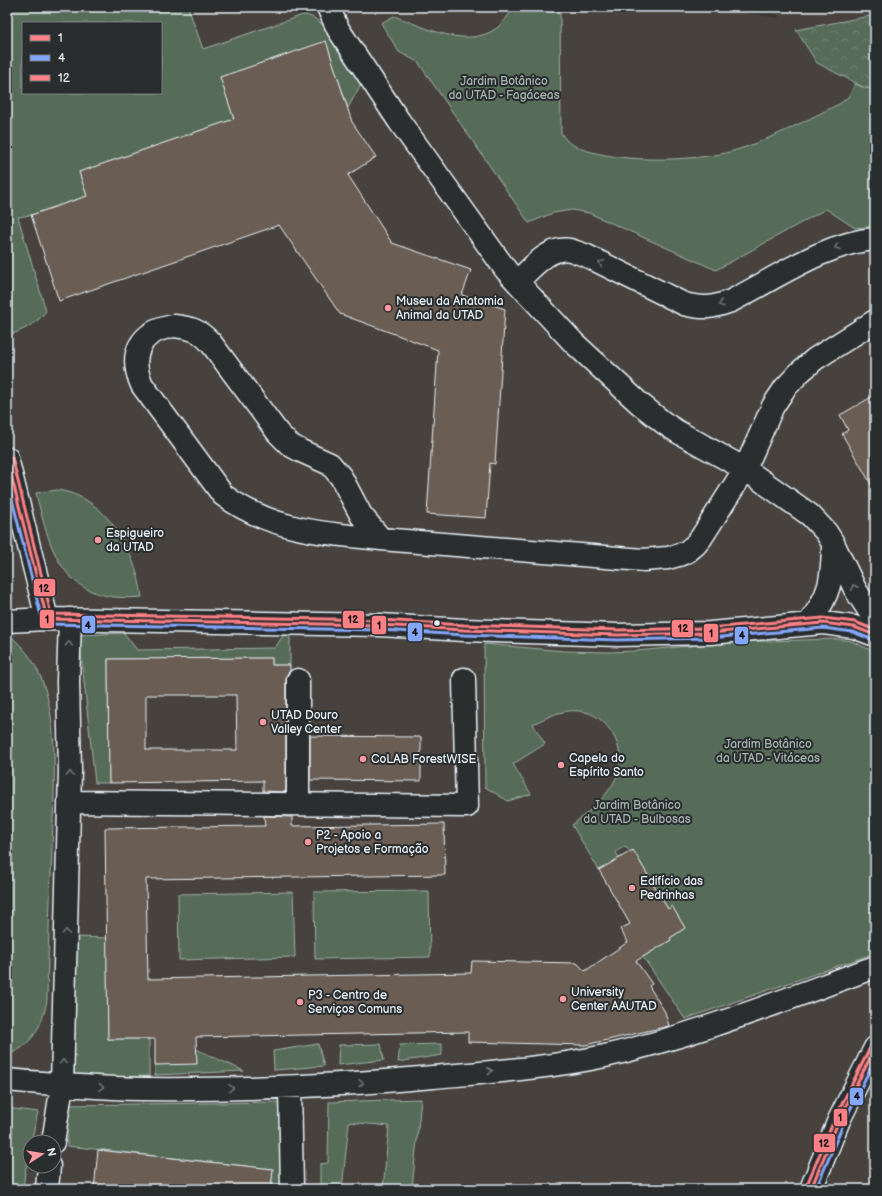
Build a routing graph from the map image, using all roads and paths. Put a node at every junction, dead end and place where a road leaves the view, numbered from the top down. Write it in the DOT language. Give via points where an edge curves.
graph roads {
  1 [pos="328,7"];
  2 [pos="875,239"];
  3 [pos="517,282"];
  4 [pos="875,321"];
  5 [pos="7,458"];
  6 [pos="745,469"];
  7 [pos="381,539"];
  8 [pos="833,543"];
  9 [pos="47,619"];
  10 [pos="70,620"];
  11 [pos="875,620"];
  12 [pos="7,621"];
  13 [pos="809,623"];
  14 [pos="875,636"];
  15 [pos="464,679"];
  16 [pos="298,680"];
  17 [pos="70,802"];
  18 [pos="298,804"];
  19 [pos="875,967"];
  20 [pos="875,1048"];
  21 [pos="7,1080"];
  22 [pos="62,1085"];
  23 [pos="290,1087"];
  24 [pos="54,1134"];
  25 [pos="49,1174"];
  26 [pos="47,1189"];
  27 [pos="292,1189"];
  28 [pos="811,1189"];
  1 -- 3 [label="street" via="338,29 404,128"];
  2 -- 3 [label="street, one-way" via="835,247 732,301 715,307 700,308 684,304 592,258 570,250 556,250 544,257"];
  3 -- 6 [label="street" via="574,343 639,403 678,432"];
  4 -- 6 [label="street" via="815,359 800,372 773,406"];
  5 -- 9 [label="street"];
  6 -- 7 [label="street" via="696,545 688,551 668,558 635,560"];
  6 -- 8 [label="street" via="810,515"];
  7 -- 7 [label="street" via="361,515 341,477 330,464 290,445 278,433 203,334 194,329 174,326 156,331 140,344 135,365 142,385 223,495 253,514 278,524 335,535"];
  11 -- 8 [label="street, one-way" via="855,589"];
  8 -- 13 [label="street" via="833,570 829,590"];
  9 -- 10 [label="street"];
  9 -- 12 [label="street"];
  10 -- 13 [label="street" via="380,625 618,635 710,633"];
  17 -- 10 [label="street, one-way"];
  13 -- 14 [label="street" via="847,626"];
  15 -- 18 [label="street" via="467,806"];
  16 -- 18 [label="street"];
  17 -- 18 [label="street"];
  22 -- 17 [label="street, one-way"];
  23 -- 19 [label="street, one-way" via="450,1076 604,1056 691,1032"];
  20 -- 28 [label="street" via="839,1120"];
  21 -- 22 [label="street"];
  22 -- 23 [label="street, one-way" via="139,1089"];
  22 -- 24 [label="street"];
  23 -- 27 [label="street"];
  25 -- 26 [label="street"];
}
